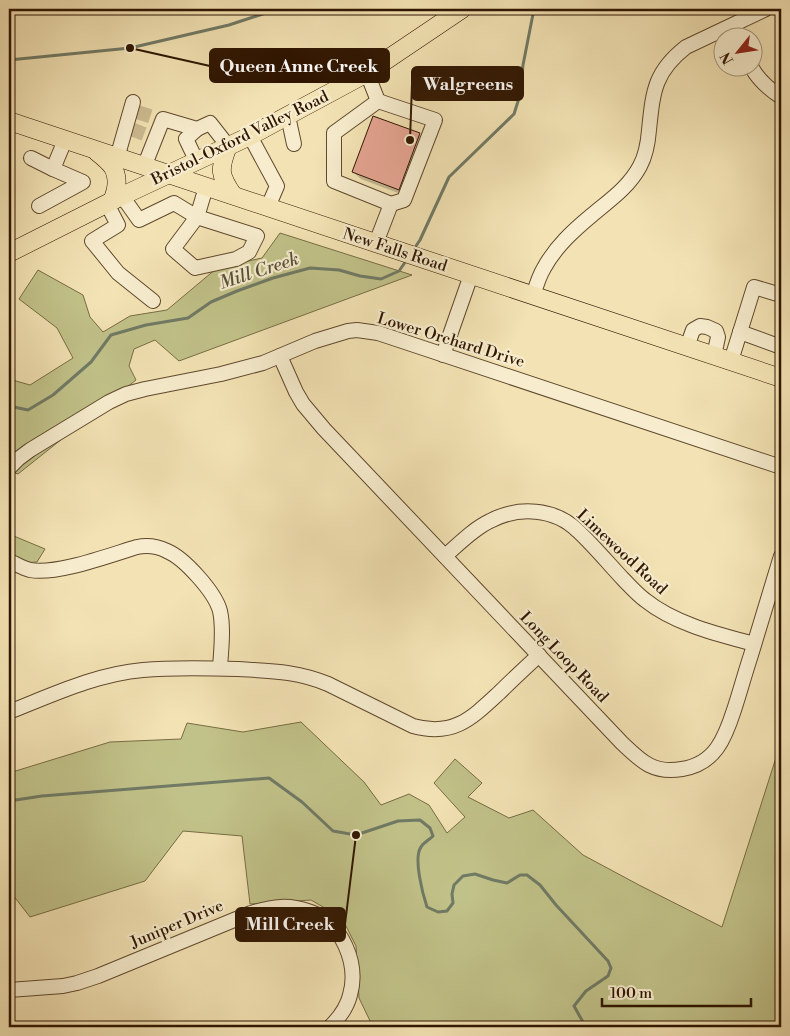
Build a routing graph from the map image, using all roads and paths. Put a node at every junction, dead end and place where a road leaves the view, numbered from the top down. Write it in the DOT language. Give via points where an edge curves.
graph roads {
  1 [pos="766,9"];
  2 [pos="455,13"];
  3 [pos="732,24"];
  4 [pos="734,28"];
  5 [pos="367,73"];
  6 [pos="759,78"];
  7 [pos="781,96"];
  8 [pos="378,101"];
  9 [pos="288,116"];
  10 [pos="132,117"];
  11 [pos="9,121"];
  12 [pos="197,129"];
  13 [pos="250,136"];
  14 [pos="66,140"];
  15 [pos="294,144"];
  16 [pos="228,146"];
  17 [pos="95,150"];
  18 [pos="31,158"];
  19 [pos="117,158"];
  20 [pos="197,162"];
  21 [pos="144,167"];
  22 [pos="53,169"];
  23 [pos="170,174"];
  24 [pos="206,187"];
  25 [pos="233,195"];
  26 [pos="114,200"];
  27 [pos="398,202"];
  28 [pos="40,206"];
  29 [pos="268,207"];
  30 [pos="197,217"];
  31 [pos="376,243"];
  32 [pos="9,253"];
  33 [pos="471,275"];
  34 [pos="781,295"];
  35 [pos="533,296"];
  36 [pos="154,302"];
  37 [pos="740,332"];
  38 [pos="687,347"];
  39 [pos="781,347"];
  40 [pos="443,355"];
  41 [pos="280,356"];
  42 [pos="714,356"];
  43 [pos="731,361"];
  44 [pos="781,375"];
  45 [pos="781,467"];
  46 [pos="9,468"];
  47 [pos="445,556"];
  48 [pos="781,556"];
  49 [pos="9,561"];
  50 [pos="754,644"];
  51 [pos="539,655"];
  52 [pos="220,668"];
  53 [pos="9,712"];
  54 [pos="9,990"];
  55 [pos="330,1027"];
  1 -- 3 [label="street"];
  2 -- 5 [label="main road, Bristol-Oxford Valley Road"];
  3 -- 4 [label="street"];
  3 -- 35 [label="street" via="686,47 667,64 652,97 648,146 639,169 620,192 566,238 544,267"];
  5 -- 8 [label="street"];
  5 -- 9 [label="main road, Bristol-Oxford Valley Road"];
  6 -- 7 [label="street"];
  8 -- 27 [label="street" via="434,120"];
  8 -- 27 [label="street" via="334,133 334,181"];
  9 -- 13 [label="main road, Bristol-Oxford Valley Road"];
  9 -- 15 [label="street"];
  10 -- 19 [label="street"];
  11 -- 14 [label="main road, New Falls Road"];
  12 -- 16 [label="street" via="210,123"];
  12 -- 20 [label="street" via="186,139"];
  12 -- 21 [label="street" via="163,119 155,129"];
  13 -- 16 [label="main road, Bristol-Oxford Valley Road"];
  13 -- 29 [label="street" via="277,186"];
  14 -- 17 [label="main road, New Falls Road"];
  14 -- 22 [label="street"];
  16 -- 20 [label="main road, Bristol-Oxford Valley Road"];
  16 -- 25 [label="main road" via="222,173"];
  17 -- 19 [label="main road, New Falls Road"];
  17 -- 26 [label="main road" via="115,173"];
  18 -- 22 [label="street"];
  19 -- 21 [label="main road, New Falls Road"];
  20 -- 23 [label="main road, Bristol-Oxford Valley Road"];
  21 -- 23 [label="main road, New Falls Road"];
  22 -- 28 [label="street" via="83,182"];
  23 -- 24 [label="main road, New Falls Road"];
  23 -- 26 [label="main road, Bristol-Oxford Valley Road"];
  24 -- 25 [label="main road, New Falls Road"];
  24 -- 30 [label="street"];
  25 -- 29 [label="main road, New Falls Road"];
  26 -- 30 [label="street" via="138,220 174,203"];
  26 -- 32 [label="main road, Bristol-Oxford Valley Road"];
  26 -- 36 [label="street" via="118,225 92,241 118,273"];
  27 -- 31 [label="street"];
  29 -- 31 [label="main road, New Falls Road"];
  30 -- 30 [label="street" via="249,234 257,236 249,252 236,259 195,268 173,249"];
  31 -- 33 [label="main road, New Falls Road"];
  33 -- 35 [label="main road, New Falls Road"];
  33 -- 40 [label="street"];
  34 -- 37 [label="street" via="754,287"];
  35 -- 38 [label="main road, New Falls Road"];
  37 -- 39 [label="street"];
  37 -- 43 [label="street"];
  38 -- 42 [label="main road, New Falls Road"];
  38 -- 42 [label="street" via="694,330 700,326 707,327 716,331 718,337"];
  40 -- 41 [label="street, Lower Orchard Drive" via="378,333 358,330 327,337"];
  40 -- 45 [label="street, Lower Orchard Drive"];
  41 -- 46 [label="street, Lower Orchard Drive" via="263,364 126,394 38,445"];
  41 -- 47 [label="street, Long Loop Road" via="303,404 324,430"];
  42 -- 43 [label="main road, New Falls Road"];
  43 -- 44 [label="main road, New Falls Road"];
  47 -- 50 [label="street, Limewood Road" via="478,528 504,514 549,514 577,530 637,594 659,610 684,622"];
  47 -- 51 [label="street, Long Loop Road"];
  48 -- 50 [label="street, Long Loop Road"];
  49 -- 52 [label="street" via="40,571 137,547 168,551 199,577 220,610"];
  50 -- 51 [label="street, Long Loop Road" via="722,740 707,759 680,770 650,766 640,759"];
  51 -- 52 [label="street" via="478,713 460,724 435,730 405,723 315,679 282,671"];
  52 -- 53 [label="street" via="142,670 117,674"];
  54 -- 55 [label="street, Juniper Drive" via="77,983 251,913 270,907 297,908 324,919 337,931 350,960 351,994 341,1016"];
}
